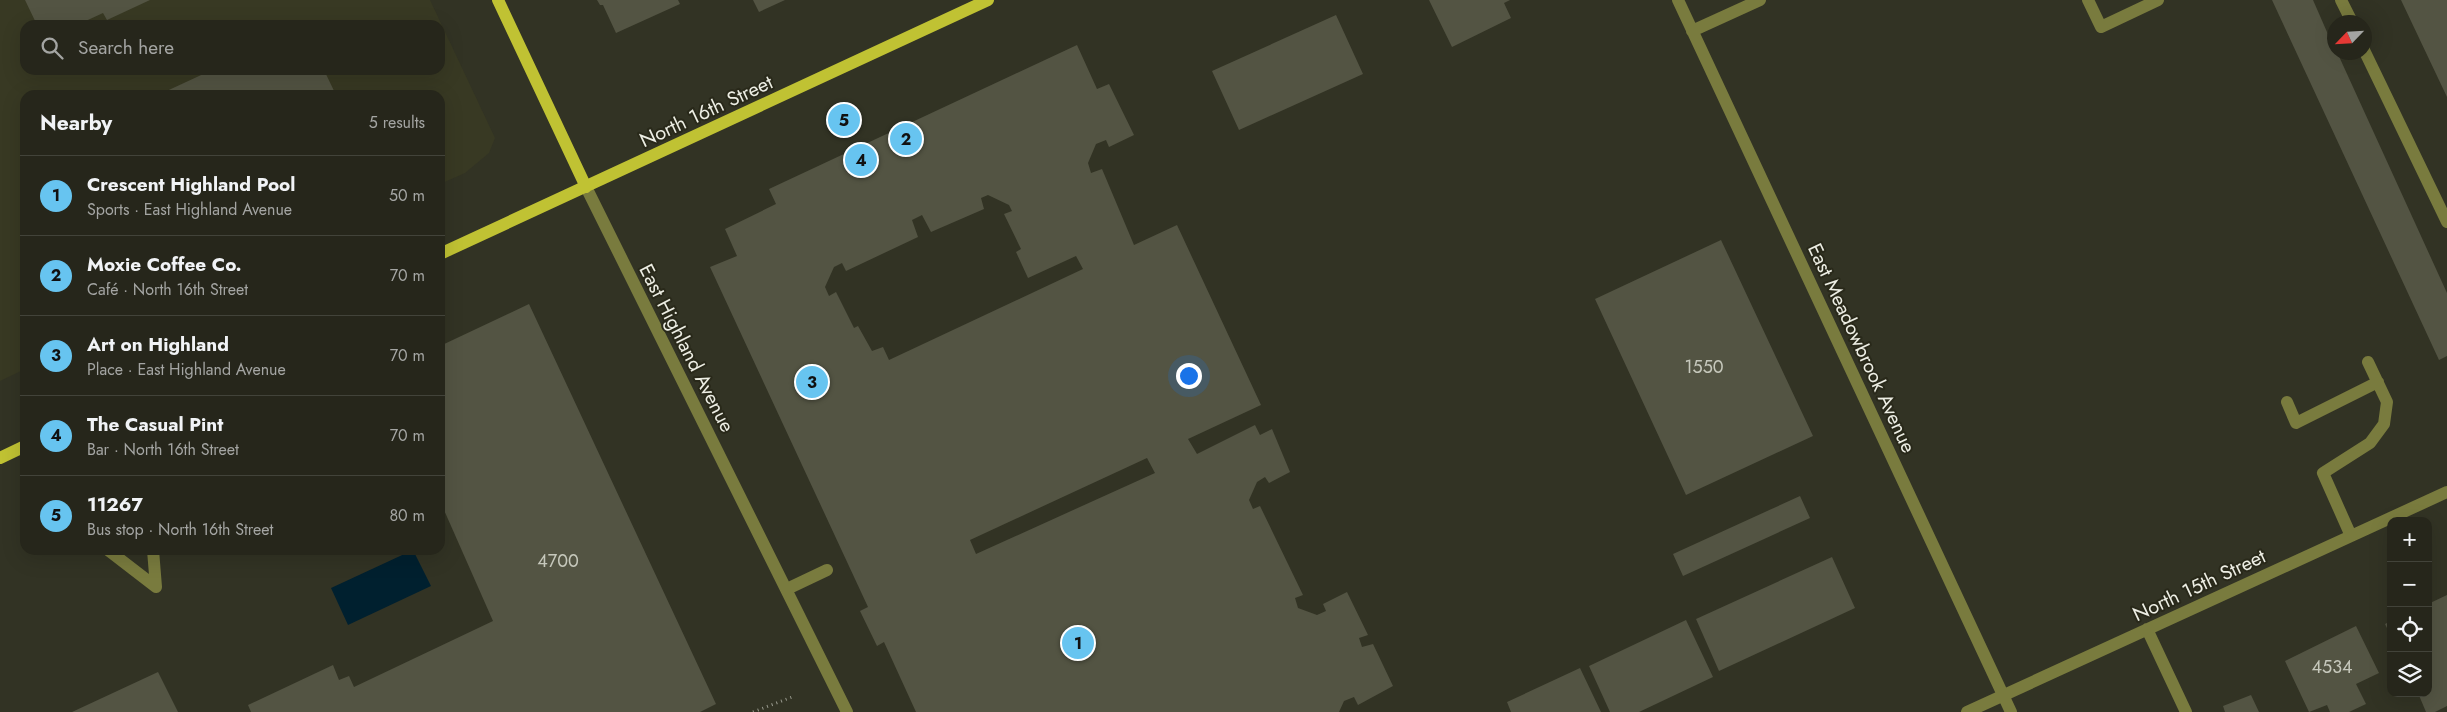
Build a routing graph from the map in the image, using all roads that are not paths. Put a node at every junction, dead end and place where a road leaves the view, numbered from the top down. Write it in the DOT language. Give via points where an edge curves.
graph roads {
  1 [pos="498,0"];
  2 [pos="988,0"];
  3 [pos="1678,0"];
  4 [pos="1760,0"];
  5 [pos="2088,0"];
  6 [pos="2158,0"];
  7 [pos="2341,0"];
  8 [pos="2348,15"];
  9 [pos="1692,31"];
  10 [pos="2369,60"];
  11 [pos="586,187"];
  12 [pos="2447,222"];
  13 [pos="445,252"];
  14 [pos="2368,362"];
  15 [pos="2378,382"];
  16 [pos="2287,402"];
  17 [pos="20,448"];
  18 [pos="0,458"];
  19 [pos="2447,492"];
  20 [pos="2351,536"];
  21 [pos="115,555"];
  22 [pos="153,555"];
  23 [pos="828,570"];
  24 [pos="787,590"];
  25 [pos="2147,629"];
  26 [pos="2003,695"];
  27 [pos="846,712"];
  28 [pos="1966,712"];
  29 [pos="2011,712"];
  30 [pos="2186,712"];
  1 -- 11 [label="main road, East Highland Avenue"];
  2 -- 11 [label="main road, North 16th Street"];
  3 -- 9 [label="street, East Meadowbrook Avenue"];
  4 -- 9 [label="street"];
  5 -- 6 [label="street" via="2101,27"];
  7 -- 8 [label="street"];
  9 -- 26 [label="street, East Meadowbrook Avenue"];
  10 -- 12 [label="street"];
  11 -- 13 [label="main road, North 16th Street"];
  11 -- 24 [label="street, East Highland Avenue"];
  14 -- 15 [label="street"];
  15 -- 16 [label="street" via="2296,422"];
  15 -- 20 [label="street" via="2388,402 2384,424 2370,443 2323,473"];
  17 -- 18 [label="main road"];
  19 -- 20 [label="street, North 15th Street"];
  20 -- 25 [label="street, North 15th Street"];
  21 -- 22 [label="street" via="156,586"];
  23 -- 24 [label="street"];
  24 -- 27 [label="street, East Highland Avenue"];
  25 -- 26 [label="street, North 15th Street"];
  25 -- 30 [label="street"];
  26 -- 28 [label="street, North 15th Street"];
  26 -- 29 [label="street, East Meadowbrook Avenue"];
}
